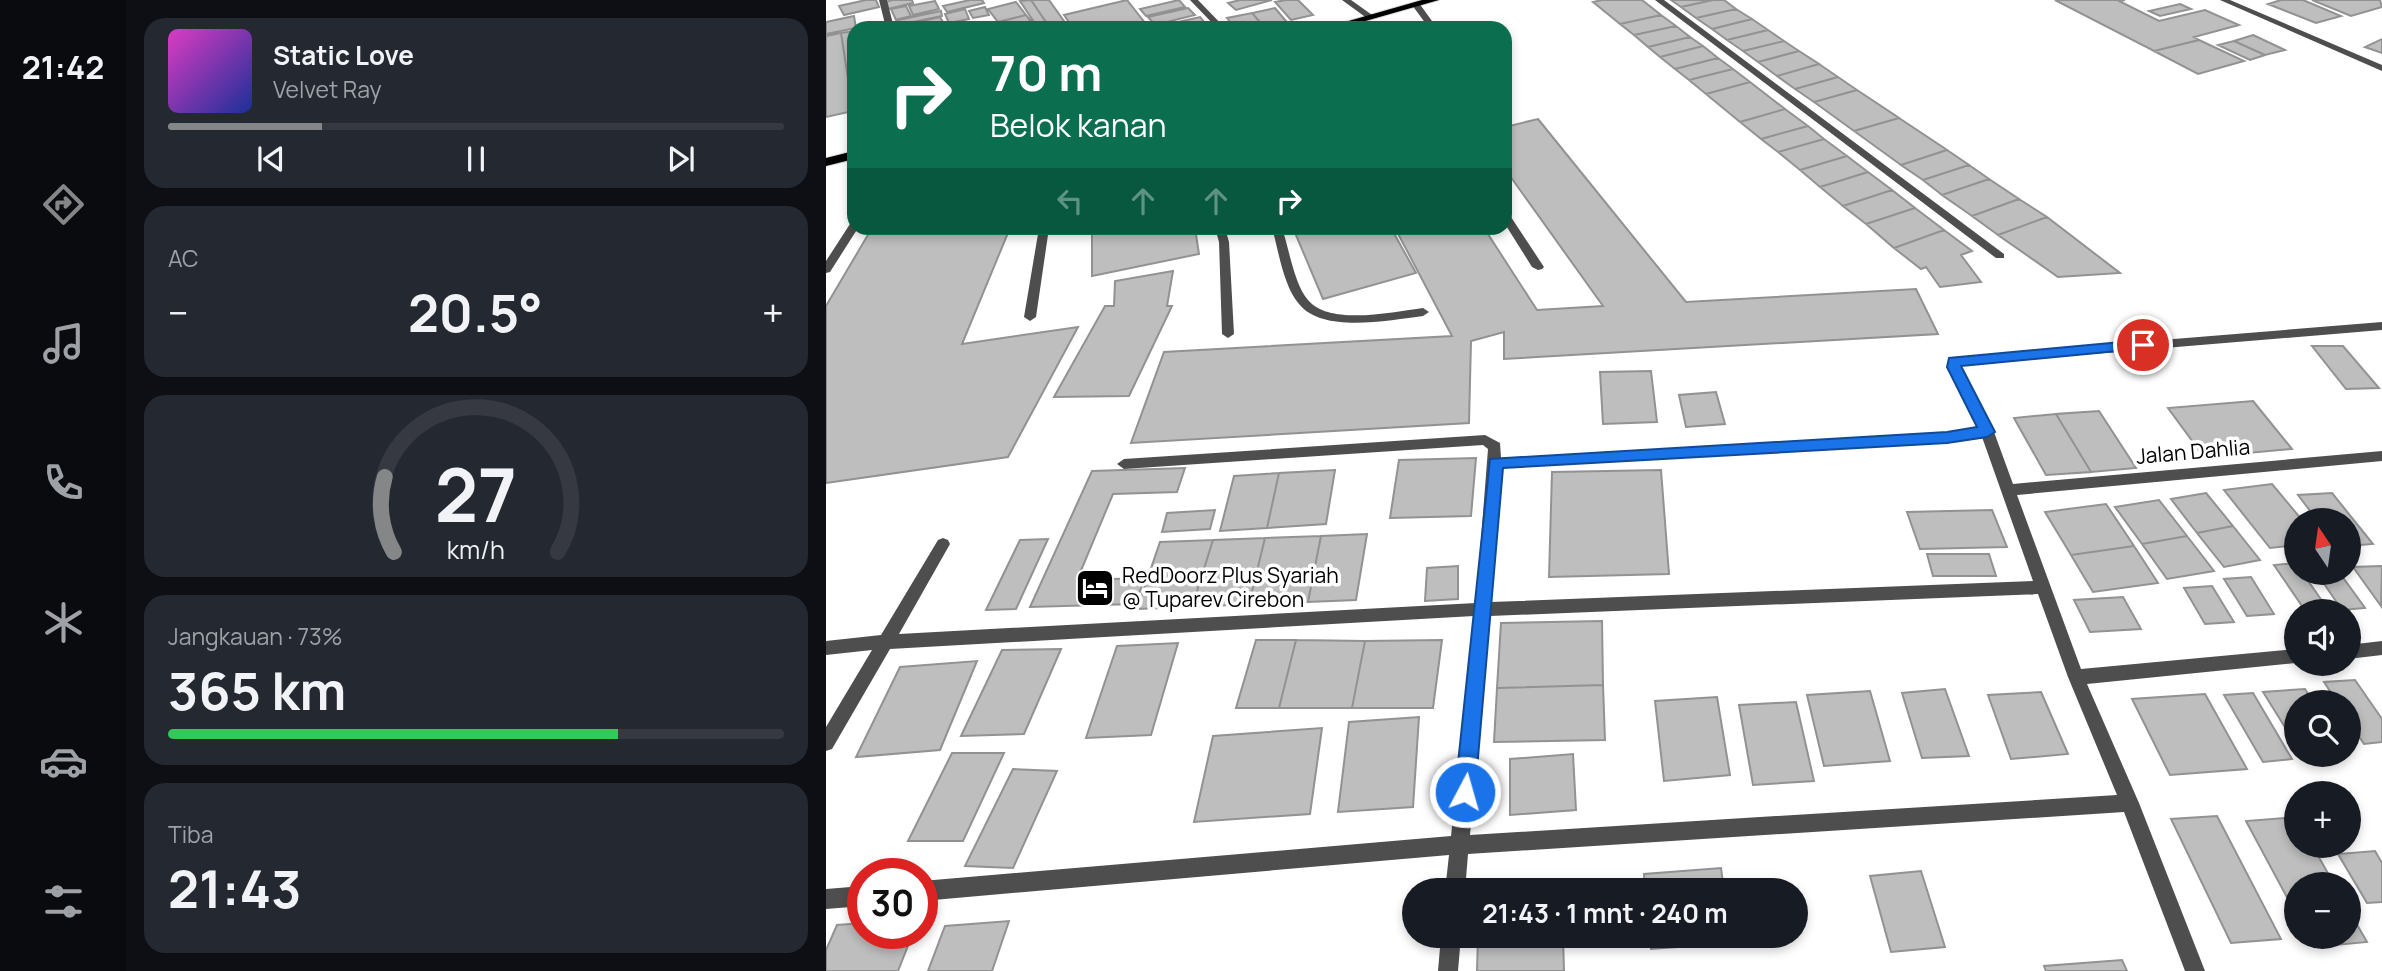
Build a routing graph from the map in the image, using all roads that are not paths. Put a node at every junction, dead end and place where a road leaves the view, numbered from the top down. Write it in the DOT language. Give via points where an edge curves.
graph roads {
  1 [pos="883,0"];
  2 [pos="1194,0"];
  3 [pos="1346,0"];
  4 [pos="1434,0"];
  5 [pos="1659,0"];
  6 [pos="2224,0"];
  7 [pos="1416,5"];
  8 [pos="1371,17"];
  9 [pos="888,21"];
  10 [pos="1214,21"];
  11 [pos="1356,21"];
  12 [pos="1428,21"];
  13 [pos="2382,68"];
  14 [pos="847,158"];
  15 [pos="829,164"];
  16 [pos="1512,227"];
  17 [pos="848,235"];
  18 [pos="1043,235"];
  19 [pos="1222,235"];
  20 [pos="1279,235"];
  21 [pos="2000,256"];
  22 [pos="1538,267"];
  23 [pos="826,270"];
  24 [pos="1423,312"];
  25 [pos="1030,317"];
  26 [pos="2382,326"];
  27 [pos="1228,334"];
  28 [pos="1987,432"];
  29 [pos="2382,456"];
  30 [pos="1496,463"];
  31 [pos="1125,464"];
  32 [pos="2008,490"];
  33 [pos="943,544"];
  34 [pos="2045,587"];
  35 [pos="1483,609"];
  36 [pos="884,642"];
  37 [pos="826,649"];
  38 [pos="2382,649"];
  39 [pos="2361,651"];
  40 [pos="2284,657"];
  41 [pos="2076,677"];
  42 [pos="826,743"];
  43 [pos="2130,803"];
  44 [pos="1460,845"];
  45 [pos="1456,878"];
  46 [pos="938,890"];
  47 [pos="847,897"];
  48 [pos="826,899"];
  49 [pos="1450,948"];
  50 [pos="1448,971"];
  51 [pos="2195,971"];
  1 -- 9 [label="street"];
  2 -- 10 [label="street"];
  3 -- 8 [label="street"];
  4 -- 7 [label="highway"];
  5 -- 21 [label="street"];
  6 -- 13 [label="street"];
  7 -- 8 [label="highway"];
  7 -- 12 [label="street"];
  8 -- 11 [label="highway"];
  14 -- 15 [label="highway"];
  16 -- 22 [label="street"];
  17 -- 23 [label="street"];
  18 -- 25 [label="street"];
  19 -- 27 [label="street"];
  20 -- 24 [label="street" via="1302,302 1321,316 1367,318"];
  26 -- 28 [label="street" via="1958,359 1954,367"];
  28 -- 30 [label="street"];
  28 -- 32 [label="street"];
  29 -- 32 [label="street, Jalan Dahlia"];
  30 -- 31 [label="street" via="1495,447 1485,440"];
  30 -- 35 [label="street"];
  32 -- 34 [label="street"];
  33 -- 36 [label="street"];
  34 -- 35 [label="street"];
  34 -- 41 [label="street"];
  35 -- 36 [label="street"];
  35 -- 44 [label="street"];
  36 -- 37 [label="street"];
  36 -- 42 [label="street"];
  38 -- 39 [label="street"];
  40 -- 41 [label="street"];
  41 -- 43 [label="street"];
  43 -- 44 [label="street"];
  43 -- 51 [label="street"];
  44 -- 45 [label="street"];
  44 -- 46 [label="street"];
  47 -- 48 [label="street"];
  49 -- 50 [label="street"];
}
